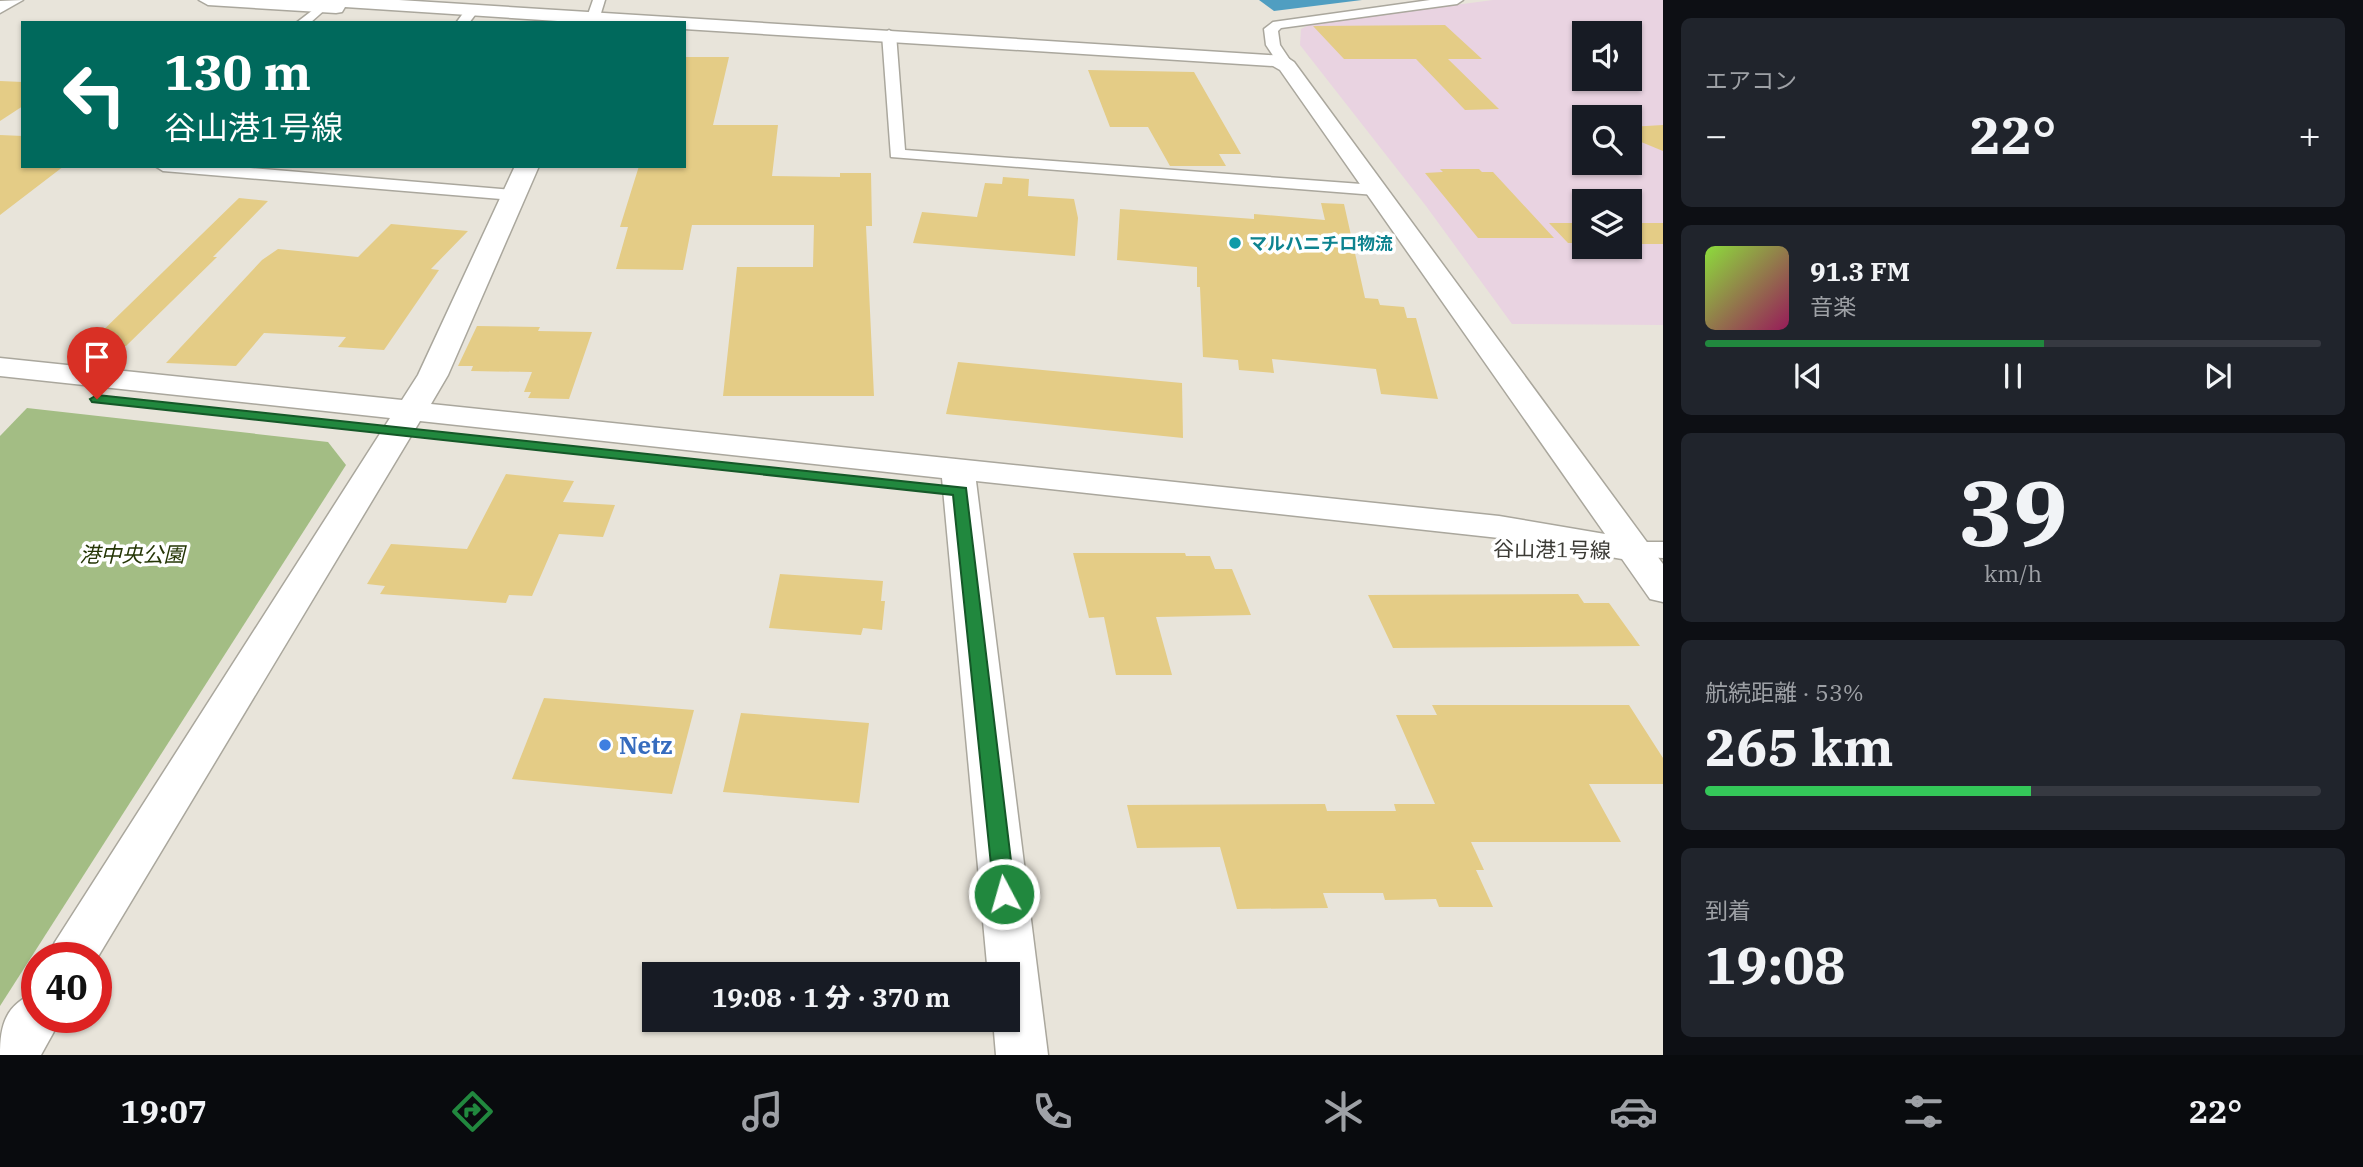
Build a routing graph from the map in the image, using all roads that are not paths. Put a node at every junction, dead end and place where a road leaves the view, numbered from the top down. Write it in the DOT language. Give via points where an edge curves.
graph roads {
  1 [pos="14,0"];
  2 [pos="208,0"];
  3 [pos="1457,0"];
  4 [pos="317,3"];
  5 [pos="0,8"];
  6 [pos="594,15"];
  7 [pos="465,19"];
  8 [pos="304,21"];
  9 [pos="671,21"];
  10 [pos="686,22"];
  11 [pos="686,29"];
  12 [pos="889,38"];
  13 [pos="1287,66"];
  14 [pos="215,168"];
  15 [pos="526,168"];
  16 [pos="318,172"];
  17 [pos="1375,190"];
  18 [pos="514,195"];
  19 [pos="0,367"];
  20 [pos="0,389"];
  21 [pos="404,421"];
  22 [pos="959,481"];
  23 [pos="1649,550"];
  24 [pos="1663,590"];
  25 [pos="81,942"];
  26 [pos="26,1033"];
  27 [pos="12,1055"];
  28 [pos="1022,1055"];
  1 -- 5 [label="street"];
  2 -- 4 [label="street"];
  3 -- 13 [label="street" via="1278,24 1271,29 1273,44"];
  4 -- 6 [label="street"];
  4 -- 7 [label="street"];
  4 -- 8 [label="street"];
  6 -- 7 [label="street"];
  6 -- 9 [label="street"];
  10 -- 12 [label="street"];
  11 -- 12 [label="street"];
  12 -- 13 [label="street"];
  12 -- 17 [label="street" via="897,154"];
  13 -- 17 [label="street"];
  14 -- 16 [label="street"];
  15 -- 18 [label="street"];
  16 -- 18 [label="street"];
  17 -- 23 [label="street"];
  18 -- 21 [label="street" via="433,375"];
  19 -- 21 [label="street, 谷山港1号線"];
  20 -- 21 [label="street, 谷山港1号線"];
  21 -- 22 [label="street, 谷山港1号線"];
  21 -- 25 [label="street"];
  22 -- 23 [label="street, 谷山港1号線" via="1523,552"];
  22 -- 28 [label="street"];
  23 -- 24 [label="street"];
  26 -- 27 [label="street"];
}
